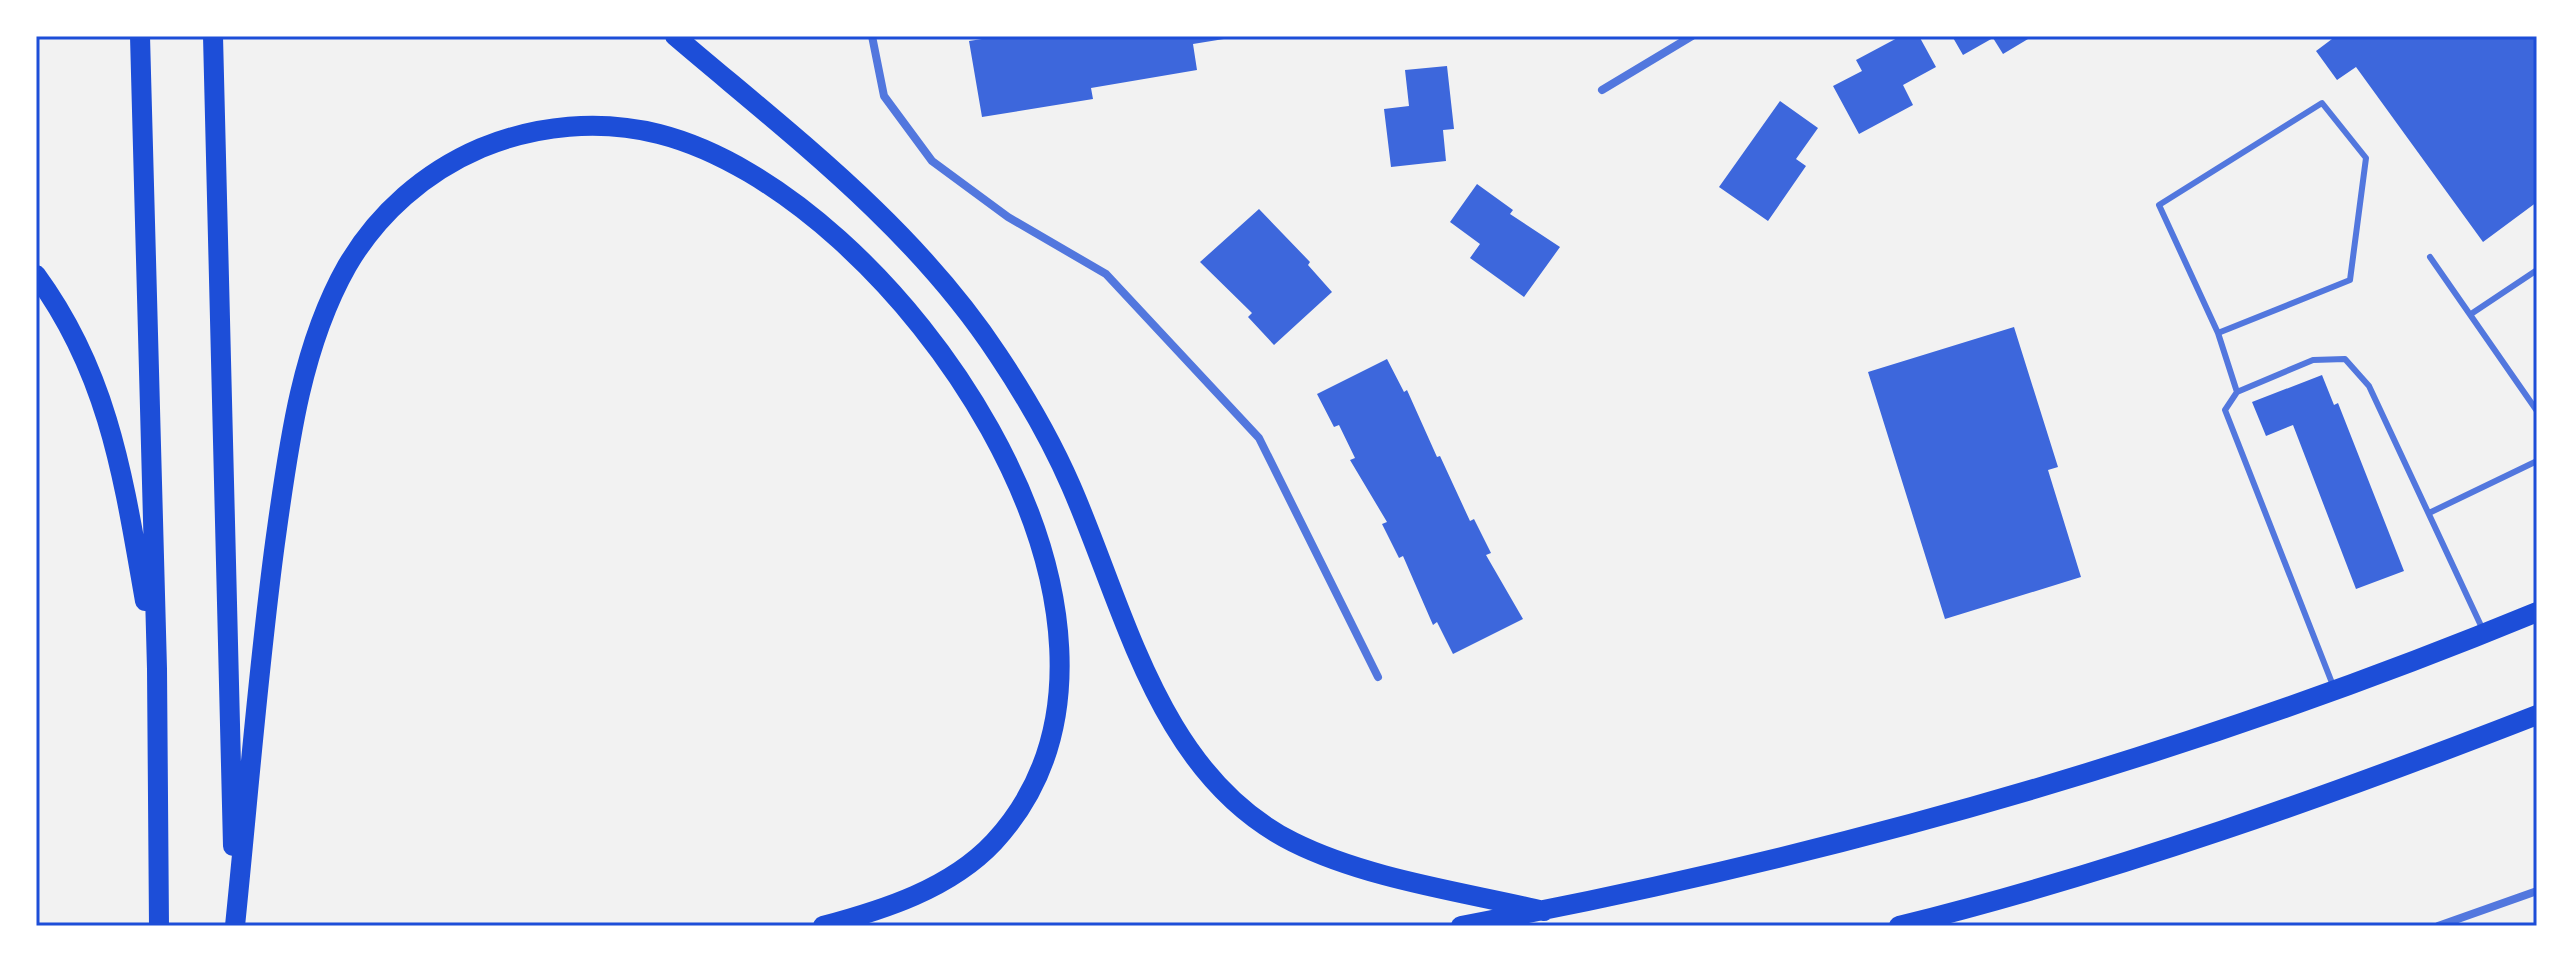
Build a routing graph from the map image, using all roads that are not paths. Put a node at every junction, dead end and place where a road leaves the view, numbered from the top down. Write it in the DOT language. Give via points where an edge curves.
graph roads {
  1 [pos="140,36"];
  2 [pos="213,36"];
  3 [pos="675,36"];
  4 [pos="872,36"];
  5 [pos="1692,36"];
  6 [pos="1602,90"];
  7 [pos="2430,257"];
  8 [pos="2537,270"];
  9 [pos="36,275"];
  10 [pos="2471,314"];
  11 [pos="2218,333"];
  12 [pos="2237,392"];
  13 [pos="2537,411"];
  14 [pos="2537,461"];
  15 [pos="2429,513"];
  16 [pos="2537,612"];
  17 [pos="2485,634"];
  18 [pos="157,669"];
  19 [pos="1378,677"];
  20 [pos="2335,692"];
  21 [pos="2537,715"];
  22 [pos="2537,891"];
  23 [pos="1544,911"];
  24 [pos="1903,925"];
  25 [pos="159,926"];
  26 [pos="235,926"];
  27 [pos="823,926"];
  28 [pos="1461,926"];
  29 [pos="2438,926"];
  1 -- 18 [label="main road"];
  2 -- 26 [label="main road"];
  3 -- 23 [label="main road" via="880,212 967,309 1050,442 1171,722 1226,794 1264,826 1322,855"];
  4 -- 19 [label="street" via="884,96 932,161 1008,217 1106,274 1259,438"];
  5 -- 6 [label="street"];
  7 -- 10 [label="lane"];
  8 -- 10 [label="lane"];
  9 -- 18 [label="main road" via="72,330 110,421"];
  10 -- 13 [label="lane"];
  11 -- 11 [label="lane" via="2350,280 2366,158 2322,103 2159,205"];
  11 -- 12 [label="lane"];
  12 -- 15 [label="lane" via="2313,360 2345,359 2369,386"];
  12 -- 20 [label="lane" via="2225,410"];
  14 -- 15 [label="lane"];
  15 -- 17 [label="lane"];
  16 -- 17 [label="main road"];
  17 -- 20 [label="main road"];
  18 -- 25 [label="main road"];
  20 -- 23 [label="main road" via="1978,807 1798,855"];
  21 -- 24 [label="main road" via="2248,821"];
  22 -- 29 [label="street"];
  23 -- 28 [label="main road"];
  26 -- 27 [label="main road" via="282,492 303,384 336,288 365,237 435,172 522,134 590,126 661,134 726,159 797,205 884,282 971,396 1016,484 1047,571 1061,648 1061,684 1057,719 1033,788 990,846 961,869 890,906"];
}
